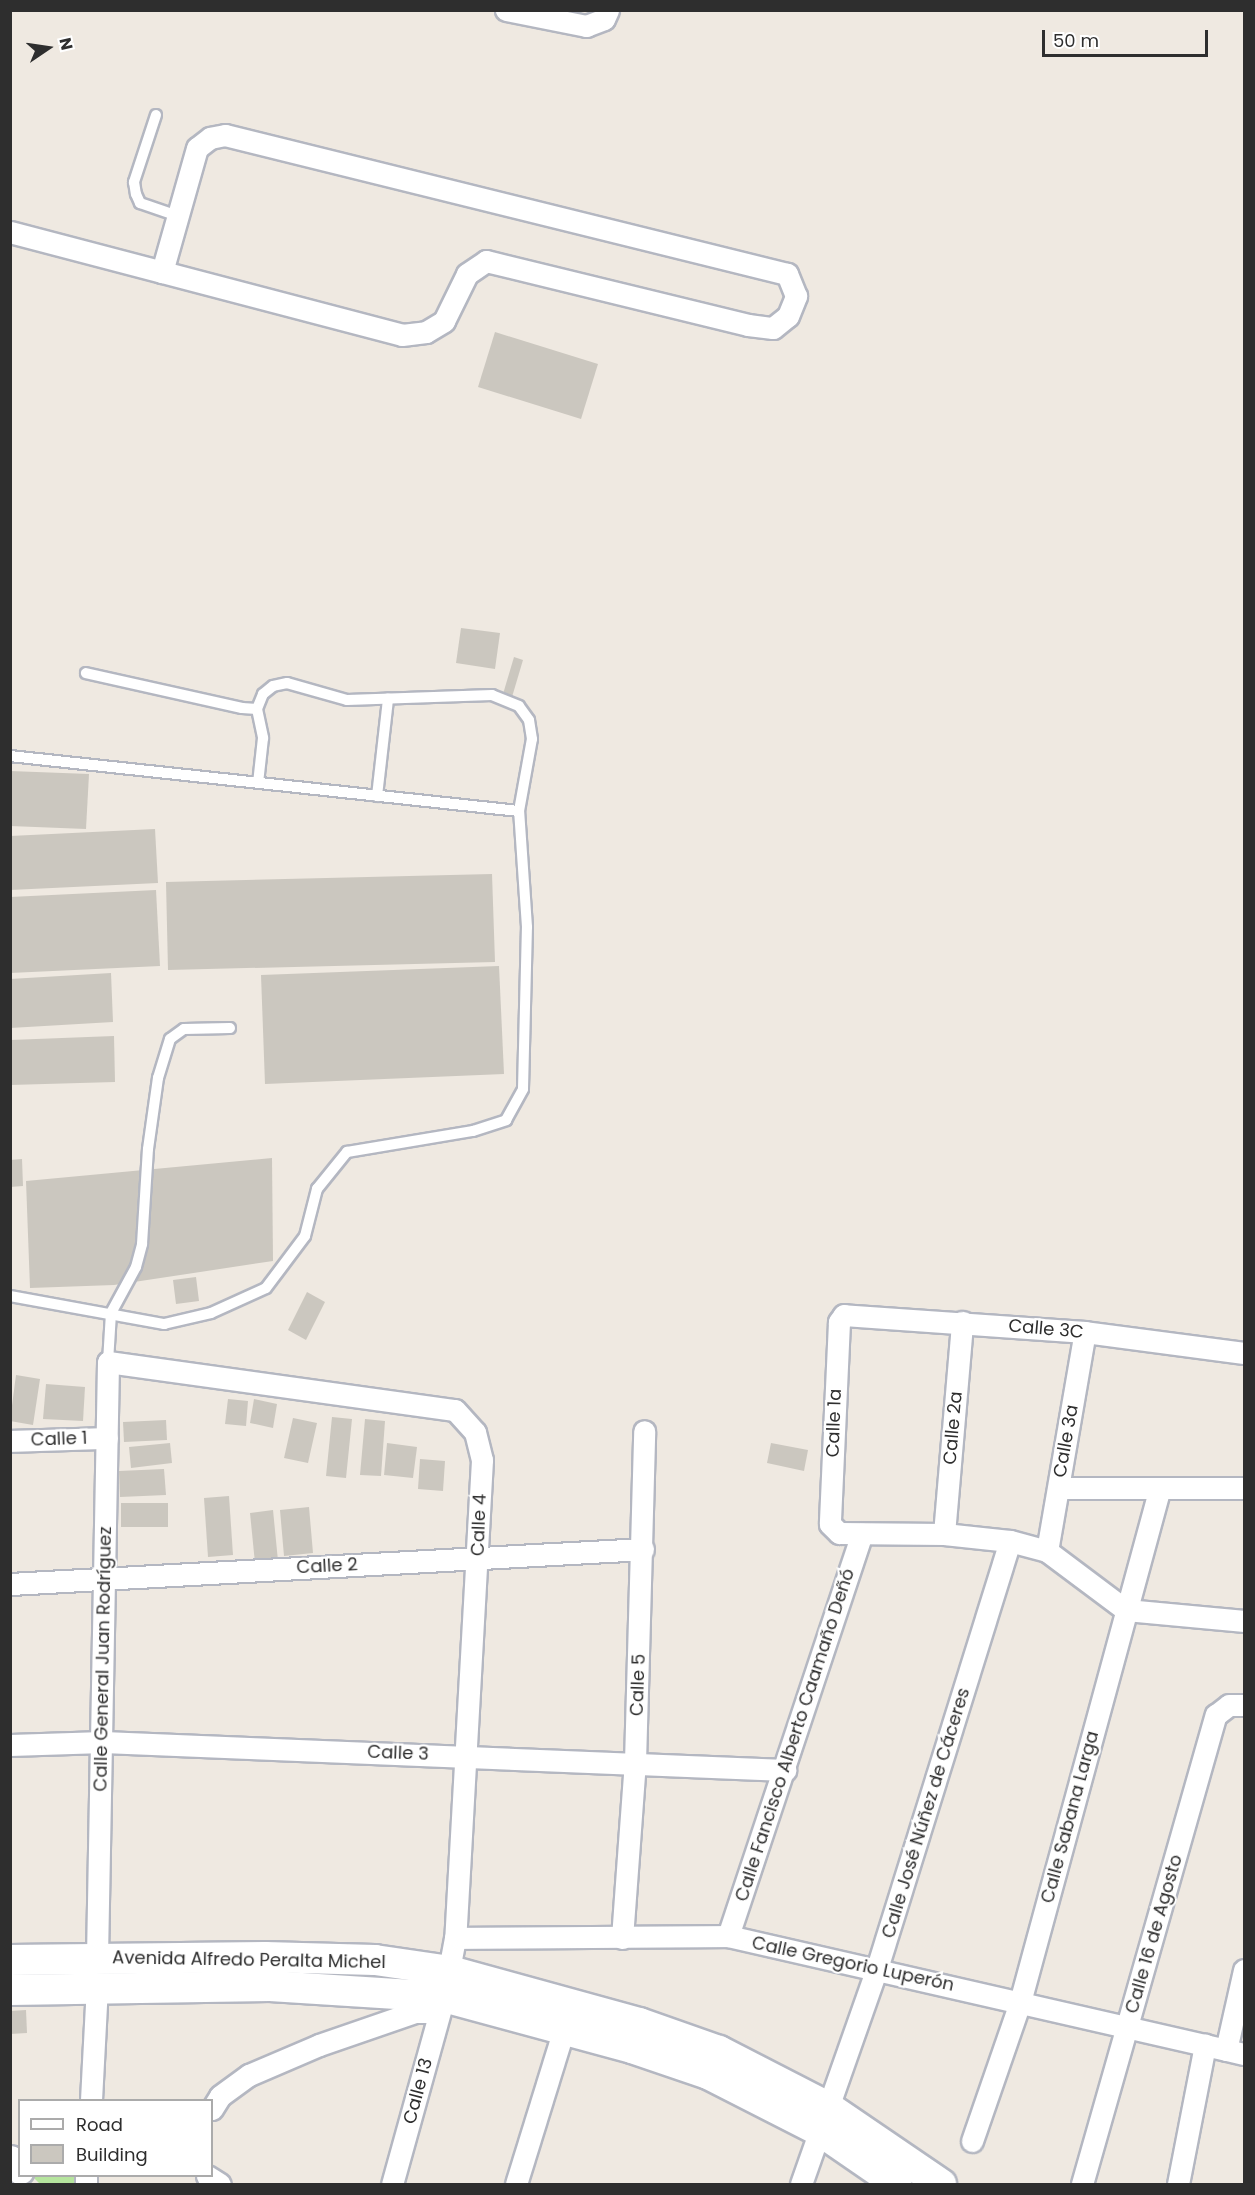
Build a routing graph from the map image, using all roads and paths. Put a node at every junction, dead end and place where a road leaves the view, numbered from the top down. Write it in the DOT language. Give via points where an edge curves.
graph roads {
  1 [pos="506,10"];
  2 [pos="608,10"];
  3 [pos="156,116"];
  4 [pos="178,216"];
  5 [pos="10,232"];
  6 [pos="162,272"];
  7 [pos="86,673"];
  8 [pos="388,699"];
  9 [pos="257,709"];
  10 [pos="10,756"];
  11 [pos="258,783"];
  12 [pos="377,796"];
  13 [pos="519,811"];
  14 [pos="230,1028"];
  15 [pos="10,1296"];
  16 [pos="111,1313"];
  17 [pos="848,1314"];
  18 [pos="962,1322"];
  19 [pos="1085,1332"];
  20 [pos="1245,1353"];
  21 [pos="108,1362"];
  22 [pos="644,1431"];
  23 [pos="107,1438"];
  24 [pos="10,1441"];
  25 [pos="1059,1488"];
  26 [pos="1245,1488"];
  27 [pos="1159,1491"];
  28 [pos="862,1534"];
  29 [pos="944,1534"];
  30 [pos="1011,1541"];
  31 [pos="643,1549"];
  32 [pos="1047,1551"];
  33 [pos="478,1558"];
  34 [pos="104,1579"];
  35 [pos="10,1584"];
  36 [pos="1126,1610"];
  37 [pos="1245,1621"];
  38 [pos="1245,1705"];
  39 [pos="103,1742"];
  40 [pos="10,1745"];
  41 [pos="464,1756"];
  42 [pos="635,1762"];
  43 [pos="785,1770"];
  44 [pos="728,1936"];
  45 [pos="455,1938"];
  46 [pos="622,1938"];
  47 [pos="97,1957"];
  48 [pos="10,1960"];
  49 [pos="877,1968"];
  50 [pos="1245,1970"];
  51 [pos="97,1987"];
  52 [pos="10,1990"];
  53 [pos="444,1994"];
  54 [pos="1020,2002"];
  55 [pos="1128,2027"];
  56 [pos="564,2029"];
  57 [pos="1204,2045"];
  58 [pos="1235,2052"];
  59 [pos="91,2099"];
  60 [pos="213,2107"];
  61 [pos="824,2119"];
  62 [pos="972,2141"];
  63 [pos="937,2182"];
  64 [pos="392,2184"];
  65 [pos="516,2184"];
  66 [pos="801,2184"];
  67 [pos="897,2184"];
  68 [pos="1082,2184"];
  69 [pos="1178,2184"];
  1 -- 2 [label="street" via="586,26 604,19"];
  3 -- 4 [label="lane" via="134,182 136,194 140,203"];
  4 -- 6 [label="street"];
  4 -- 6 [label="street" via="197,148 210,138 225,135 787,274 796,296 788,316 773,328 486,261 467,274 444,321 426,332 402,335"];
  5 -- 6 [label="street"];
  7 -- 9 [label="lane" via="232,707"];
  8 -- 9 [label="lane" via="347,700 287,683 273,686 263,694"];
  8 -- 12 [label="lane"];
  8 -- 13 [label="lane" via="492,695 519,706 530,720 532,739"];
  9 -- 11 [label="lane" via="263,738"];
  10 -- 11 [label="lane"];
  11 -- 12 [label="lane"];
  12 -- 13 [label="lane"];
  13 -- 16 [label="lane" via="527,927 526,1025 523,1089 506,1120 473,1131 347,1152 317,1190 305,1236 266,1288 211,1313 164,1324"];
  14 -- 16 [label="lane" via="184,1029 170,1039 158,1078 148,1149 142,1244 136,1267"];
  15 -- 16 [label="lane"];
  16 -- 21 [label="lane"];
  17 -- 18 [label="street, Calle 3C"];
  17 -- 28 [label="street, Calle 1a" via="839,1322 831,1527 839,1533"];
  18 -- 19 [label="street, Calle 3C"];
  18 -- 29 [label="street, Calle 2a"];
  19 -- 20 [label="street, Calle 3C"];
  19 -- 25 [label="street, Calle 3a"];
  21 -- 23 [label="street, Calle General Juan Rodríguez"];
  21 -- 33 [label="street, Calle 4" via="455,1410 469,1422 480,1445"];
  22 -- 31 [label="street, Calle 5"];
  23 -- 24 [label="street, Calle 1"];
  23 -- 34 [label="street, Calle General Juan Rodríguez"];
  25 -- 27 [label="street"];
  25 -- 32 [label="street, Calle 3a"];
  26 -- 27 [label="street"];
  27 -- 36 [label="street, Calle Sabana Larga"];
  28 -- 29 [label="street"];
  28 -- 43 [label="street, Calle Fancisco Alberto Caamaño Deñó"];
  29 -- 30 [label="street"];
  30 -- 32 [label="street"];
  30 -- 49 [label="street, Calle José Núñez de Cáceres"];
  31 -- 33 [label="street, Calle 2"];
  31 -- 42 [label="street, Calle 5"];
  32 -- 36 [label="street"];
  33 -- 34 [label="street, Calle 2"];
  33 -- 41 [label="street, Calle 4"];
  34 -- 35 [label="street, Calle 2"];
  34 -- 39 [label="street, Calle General Juan Rodríguez"];
  36 -- 37 [label="street"];
  36 -- 54 [label="street, Calle Sabana Larga"];
  38 -- 55 [label="street, Calle 16 de Agosto" via="1229,1705 1216,1715"];
  39 -- 40 [label="street, Calle 3"];
  39 -- 41 [label="street, Calle 3"];
  39 -- 47 [label="street, Calle General Juan Rodríguez"];
  41 -- 42 [label="street, Calle 3"];
  41 -- 45 [label="street, Calle 4"];
  42 -- 43 [label="street, Calle 3"];
  42 -- 46 [label="street, Calle 5"];
  43 -- 44 [label="street, Calle Fancisco Alberto Caamaño Deñó"];
  44 -- 46 [label="street, Calle Gregorio Luperón"];
  44 -- 49 [label="street, Calle Gregorio Luperón"];
  45 -- 46 [label="street, Calle Gregorio Luperón"];
  45 -- 53 [label="street, Calle 4"];
  47 -- 48 [label="main road, Avenida Alfredo Peralta Michel"];
  47 -- 53 [label="main road, Avenida Alfredo Peralta Michel" via="364,1960"];
  49 -- 54 [label="street, Calle Gregorio Luperón"];
  49 -- 61 [label="street, Calle José Núñez de Cáceres"];
  50 -- 58 [label="street"];
  51 -- 52 [label="main road, Avenida Alfredo Peralta Michel"];
  51 -- 53 [label="main road, Avenida Alfredo Peralta Michel" via="270,1986"];
  51 -- 59 [label="street"];
  53 -- 56 [label="main road, Avenida Alfredo Peralta Michel"];
  53 -- 60 [label="street" via="415,2012 319,2045 249,2075 220,2096"];
  53 -- 61 [label="main road, Avenida Alfredo Peralta Michel" via="639,2023 718,2050"];
  53 -- 64 [label="street, Calle 13"];
  54 -- 55 [label="street, Calle Gregorio Luperón"];
  54 -- 62 [label="street, Calle Sabana Larga"];
  55 -- 57 [label="street, Calle Gregorio Luperón"];
  55 -- 68 [label="street, Calle 16 de Agosto"];
  56 -- 61 [label="main road, Avenida Alfredo Peralta Michel" via="708,2074"];
  56 -- 65 [label="street"];
  57 -- 58 [label="street, Calle Gregorio Luperón"];
  57 -- 69 [label="street"];
  61 -- 63 [label="main road, Avenida Alfredo Peralta Michel"];
  61 -- 66 [label="street, Calle José Núñez de Cáceres"];
  61 -- 67 [label="main road, Avenida Alfredo Peralta Michel"];
}
